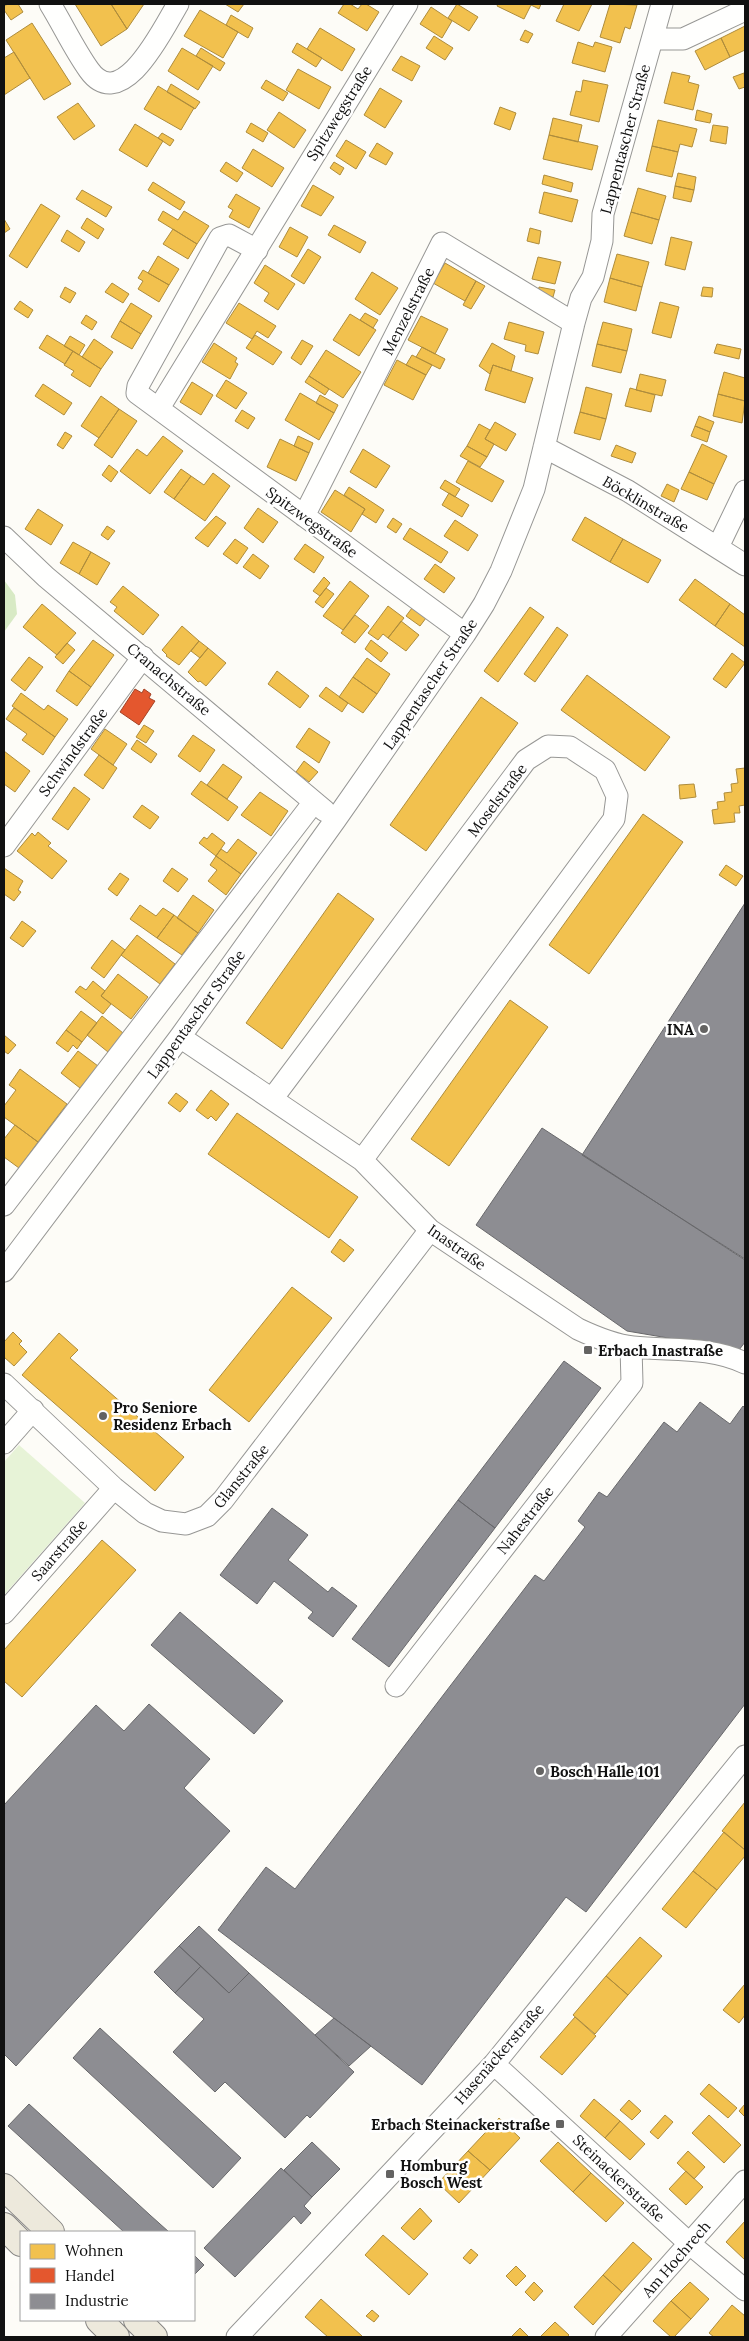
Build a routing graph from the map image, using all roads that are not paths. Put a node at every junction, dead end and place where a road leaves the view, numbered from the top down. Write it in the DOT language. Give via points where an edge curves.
graph roads {
  1 [pos="50,4"];
  2 [pos="178,4"];
  3 [pos="407,4"];
  4 [pos="662,4"];
  5 [pos="745,10"];
  6 [pos="652,39"];
  7 [pos="257,250"];
  8 [pos="574,323"];
  9 [pos="160,408"];
  10 [pos="544,447"];
  11 [pos="745,491"];
  12 [pos="304,516"];
  13 [pos="4,537"];
  14 [pos="718,547"];
  15 [pos="745,565"];
  16 [pos="465,634"];
  17 [pos="143,657"];
  18 [pos="314,802"];
  19 [pos="336,819"];
  20 [pos="4,846"];
  21 [pos="180,1037"];
  22 [pos="272,1099"];
  23 [pos="362,1160"];
  24 [pos="4,1205"];
  25 [pos="430,1230"];
  26 [pos="4,1271"];
  27 [pos="631,1347"];
  28 [pos="745,1363"];
  29 [pos="4,1384"];
  30 [pos="33,1410"];
  31 [pos="4,1443"];
  32 [pos="114,1488"];
  33 [pos="4,1613"];
  34 [pos="396,1686"];
  35 [pos="745,1756"];
  36 [pos="494,2064"];
  37 [pos="745,2181"];
  38 [pos="4,2187"];
  39 [pos="4,2226"];
  40 [pos="50,2231"];
  41 [pos="20,2242"];
  42 [pos="690,2244"];
  43 [pos="745,2290"];
  44 [pos="100,2321"];
  45 [pos="138,2321"];
  46 [pos="116,2337"];
  47 [pos="154,2337"];
  48 [pos="238,2337"];
  49 [pos="606,2337"];
  1 -- 2 [label="street" via="89,71 98,80 107,82 130,76"];
  3 -- 7 [label="street, Spitzwegstraße"];
  4 -- 6 [label="street, Lappentascher Straße"];
  5 -- 6 [label="street" via="682,39"];
  6 -- 8 [label="street, Lappentascher Straße" via="603,214 602,241 593,277 581,298"];
  7 -- 9 [label="street, Spitzwegstraße"];
  7 -- 9 [label="street, Spitzwegstraße" via="229,235 220,238 138,386 137,393"];
  8 -- 10 [label="street, Lappentascher Straße"];
  8 -- 12 [label="street, Menzelstraße" via="442,243"];
  9 -- 12 [label="street, Spitzwegstraße"];
  10 -- 14 [label="street, Böcklinstraße" via="628,491"];
  10 -- 16 [label="street, Lappentascher Straße" via="534,489 517,535 501,571"];
  11 -- 14 [label="street"];
  12 -- 16 [label="street, Spitzwegstraße"];
  13 -- 17 [label="street, Cranachstraße" via="46,577"];
  14 -- 15 [label="street, Böcklinstraße"];
  16 -- 19 [label="street, Lappentascher Straße"];
  17 -- 18 [label="street, Cranachstraße"];
  17 -- 20 [label="street, Schwindstraße"];
  18 -- 19 [label="street, Cranachstraße"];
  18 -- 24 [label="street"];
  19 -- 21 [label="street, Lappentascher Straße"];
  21 -- 22 [label="street, Inastraße"];
  21 -- 26 [label="street, Lappentascher Straße"];
  22 -- 23 [label="street, Inastraße"];
  22 -- 23 [label="street, Moselstraße" via="526,760 548,746 570,747 605,770 617,796 614,819"];
  23 -- 25 [label="street, Inastraße"];
  25 -- 27 [label="street, Inastraße" via="578,1329"];
  25 -- 32 [label="street, Glanstraße" via="223,1500 207,1516 186,1524 162,1521 144,1513"];
  27 -- 28 [label="street, Inastraße" via="692,1349 731,1356"];
  27 -- 34 [label="street, Nahestraße" via="632,1383"];
  29 -- 30 [label="street, Glanstraße"];
  30 -- 31 [label="street"];
  30 -- 32 [label="street, Glanstraße"];
  32 -- 33 [label="street, Saarstraße"];
  35 -- 36 [label="street, Hasenäckerstraße"];
  36 -- 42 [label="street, Steinackerstraße"];
  36 -- 48 [label="street, Hasenäckerstraße"];
  37 -- 42 [label="street, Am Hochrech"];
  38 -- 40 [label="main road"];
  39 -- 41 [label="main road"];
  42 -- 43 [label="street, Steinackerstraße"];
  42 -- 49 [label="street, Am Hochrech"];
  44 -- 46 [label="main road"];
  45 -- 47 [label="main road"];
}
